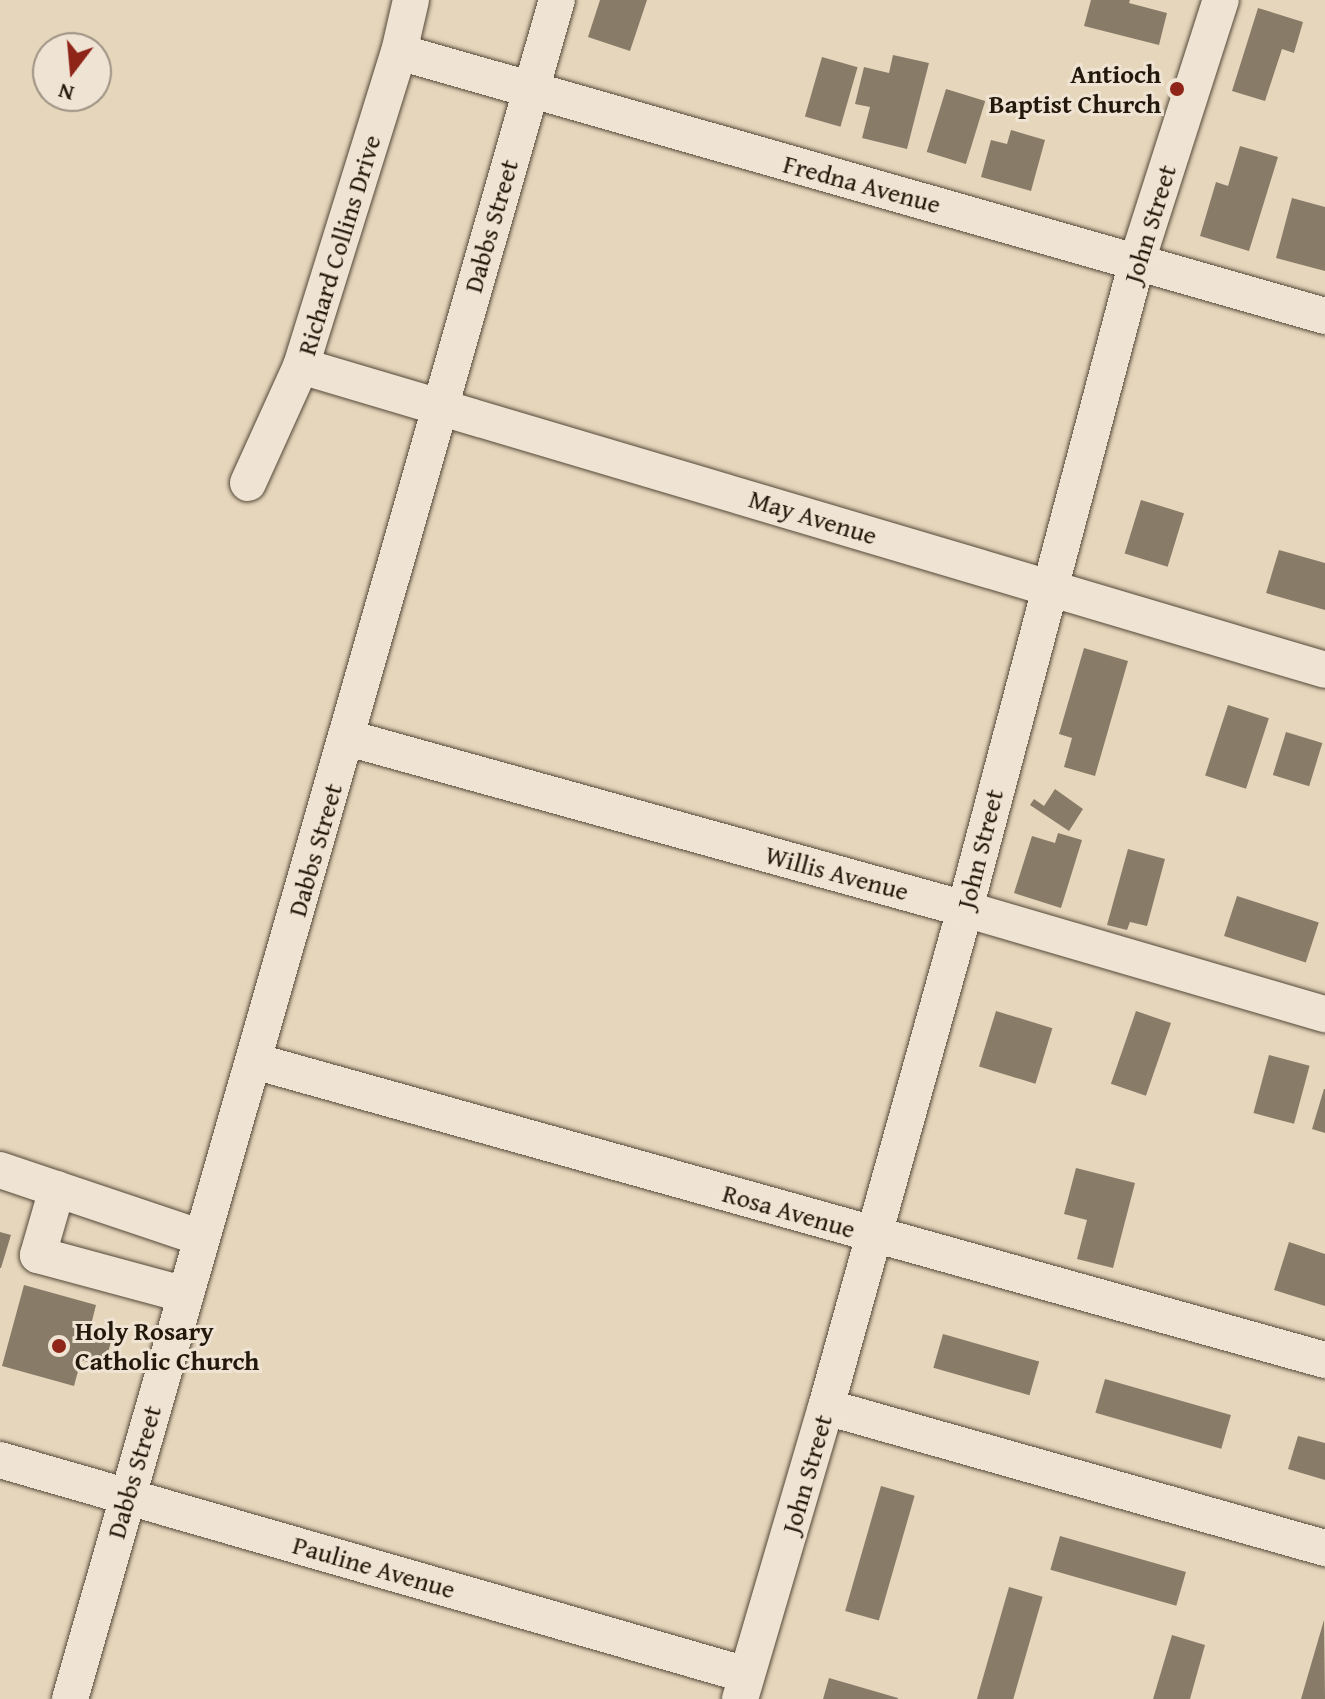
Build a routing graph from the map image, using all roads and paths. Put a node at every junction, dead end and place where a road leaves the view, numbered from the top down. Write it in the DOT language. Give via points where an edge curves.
graph roads {
  1 [pos="411,0"];
  2 [pos="557,0"];
  3 [pos="1221,0"];
  4 [pos="399,52"];
  5 [pos="530,93"];
  6 [pos="1137,261"];
  7 [pos="1325,316"];
  8 [pos="301,366"];
  9 [pos="439,404"];
  10 [pos="248,483"];
  11 [pos="1047,587"];
  12 [pos="1325,670"];
  13 [pos="348,738"];
  14 [pos="965,909"];
  15 [pos="1325,1014"];
  16 [pos="254,1061"];
  17 [pos="0,1170"];
  18 [pos="57,1189"];
  19 [pos="875,1235"];
  20 [pos="202,1238"];
  21 [pos="186,1295"];
  22 [pos="1325,1360"];
  23 [pos="826,1407"];
  24 [pos="0,1460"];
  25 [pos="127,1496"];
  26 [pos="1325,1548"];
  27 [pos="744,1687"];
  28 [pos="70,1699"];
  1 -- 4 [label="street, Richard Collins Drive"];
  2 -- 5 [label="street, Dabbs Street"];
  3 -- 6 [label="street, John Street"];
  4 -- 5 [label="street, Fredna Avenue"];
  4 -- 8 [label="street, Richard Collins Drive"];
  5 -- 6 [label="street, Fredna Avenue"];
  5 -- 9 [label="street, Dabbs Street"];
  6 -- 7 [label="street, Fredna Avenue"];
  6 -- 11 [label="street, John Street"];
  8 -- 9 [label="street, May Avenue"];
  8 -- 10 [label="street, Richard Collins Drive"];
  9 -- 11 [label="street, May Avenue"];
  9 -- 13 [label="street, Dabbs Street"];
  11 -- 12 [label="street, May Avenue"];
  11 -- 14 [label="street, John Street"];
  13 -- 14 [label="street, Willis Avenue"];
  13 -- 16 [label="street, Dabbs Street"];
  14 -- 15 [label="street, Willis Avenue"];
  14 -- 19 [label="street, John Street"];
  16 -- 19 [label="street, Rosa Avenue"];
  16 -- 20 [label="street, Dabbs Street"];
  17 -- 18 [label="street"];
  18 -- 20 [label="street"];
  18 -- 21 [label="street" via="38,1255"];
  19 -- 22 [label="street, Rosa Avenue"];
  19 -- 23 [label="street, John Street"];
  20 -- 21 [label="street, Dabbs Street"];
  21 -- 25 [label="street, Dabbs Street"];
  23 -- 26 [label="street"];
  23 -- 27 [label="street, John Street"];
  24 -- 25 [label="street, Pauline Avenue"];
  25 -- 27 [label="street, Pauline Avenue"];
  25 -- 28 [label="street, Dabbs Street"];
}
